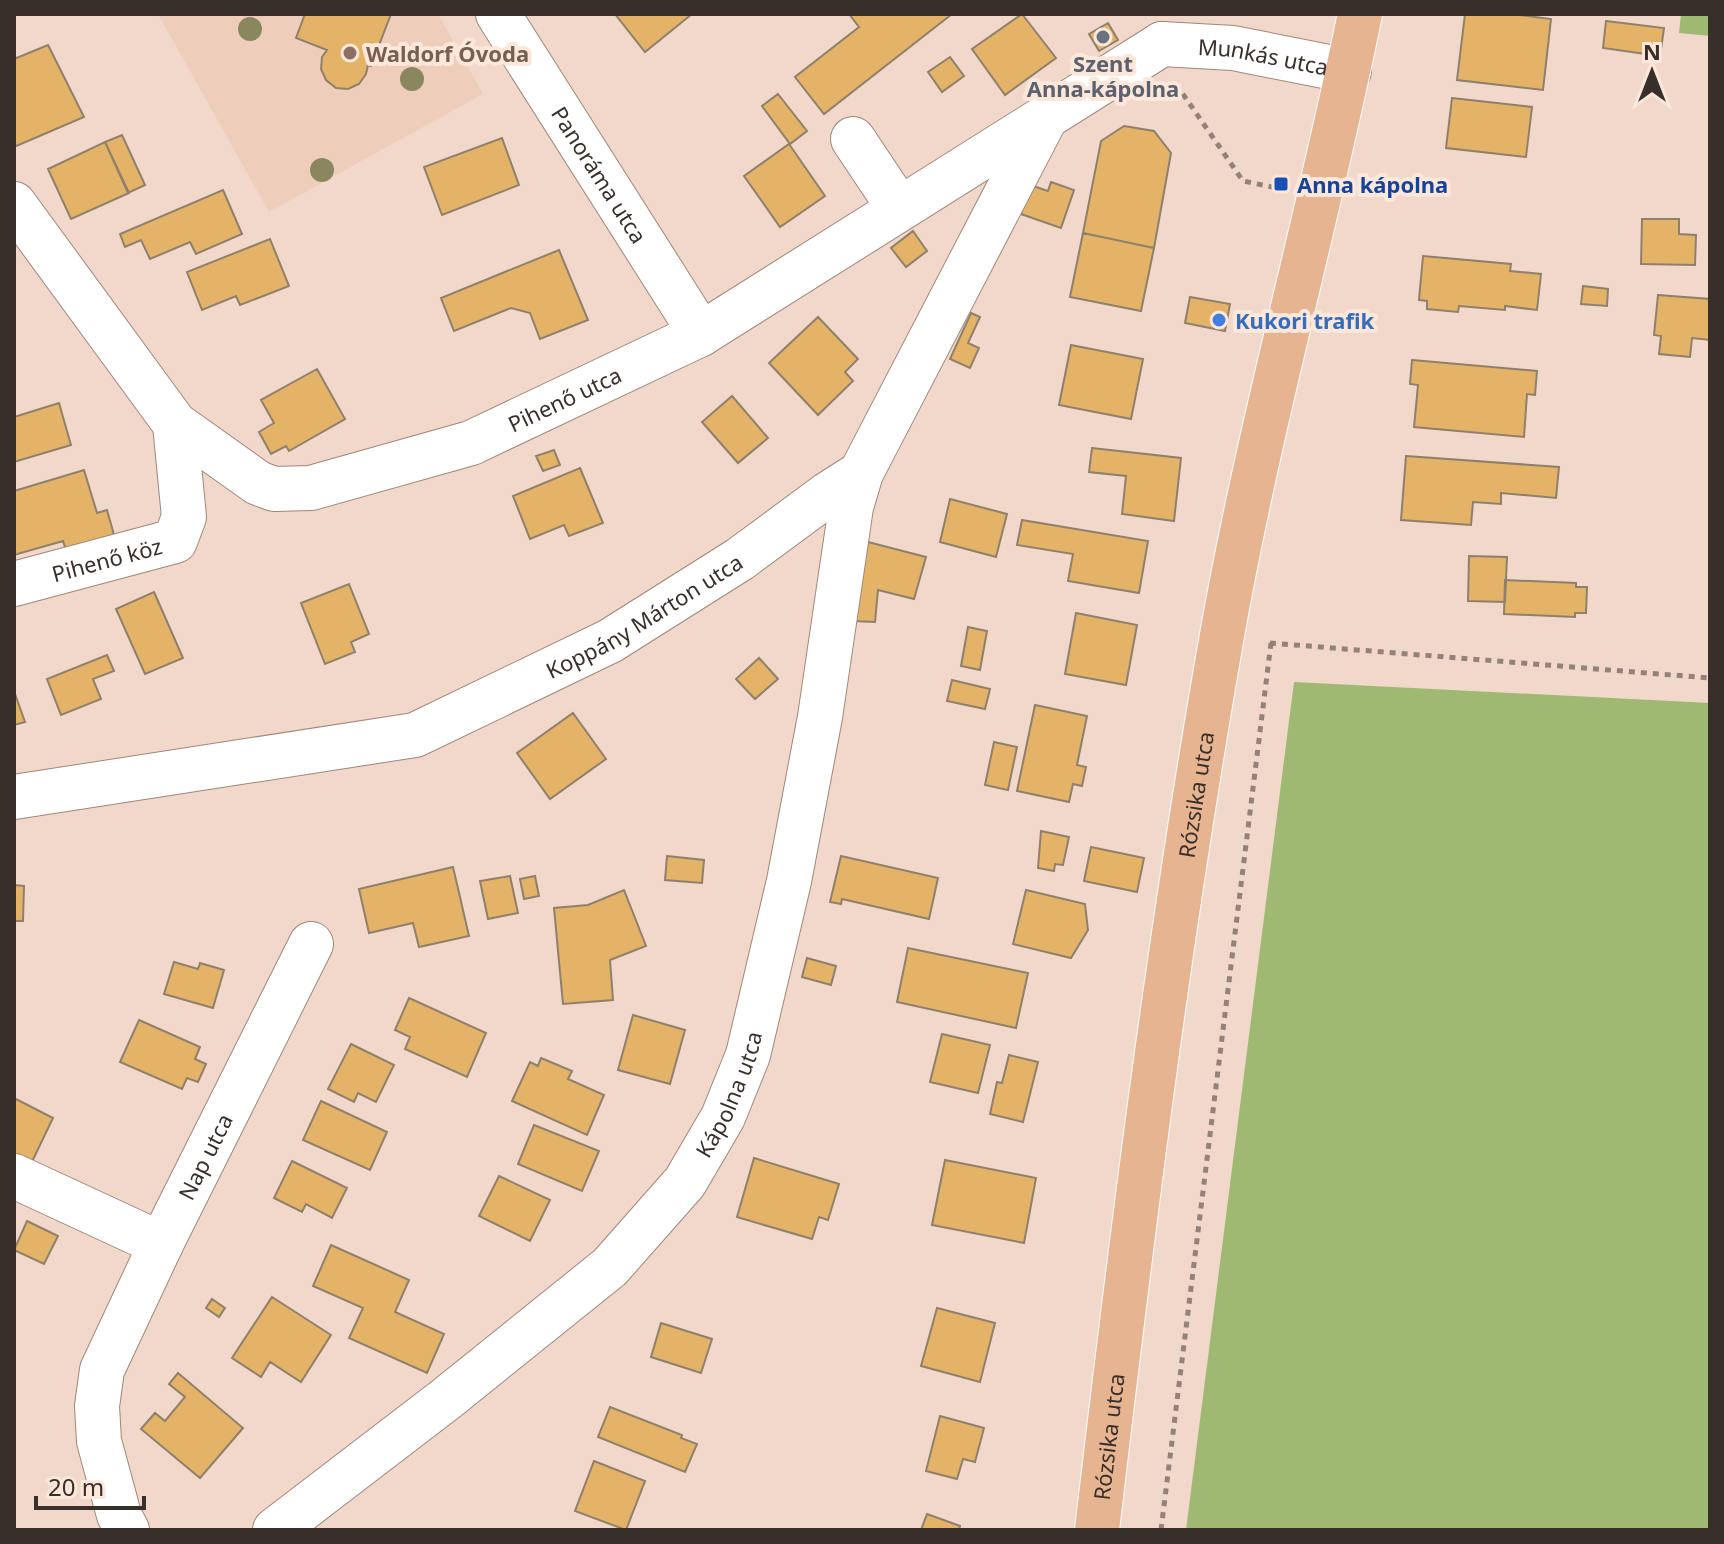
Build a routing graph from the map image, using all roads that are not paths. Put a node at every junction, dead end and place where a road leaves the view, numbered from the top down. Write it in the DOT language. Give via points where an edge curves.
graph roads {
  1 [pos="498,14"];
  2 [pos="1360,14"];
  3 [pos="1235,31"];
  4 [pos="1153,36"];
  5 [pos="1349,71"];
  6 [pos="1047,114"];
  7 [pos="853,139"];
  8 [pos="14,204"];
  9 [pos="899,208"];
  10 [pos="701,334"];
  11 [pos="175,424"];
  12 [pos="861,473"];
  13 [pos="14,584"];
  14 [pos="14,797"];
  15 [pos="311,944"];
  16 [pos="14,1176"];
  17 [pos="161,1244"];
  18 [pos="127,1530"];
  19 [pos="275,1530"];
  20 [pos="1097,1530"];
  1 -- 10 [label="street, Panoráma utca"];
  2 -- 5 [label="main road, Rózsika utca"];
  3 -- 4 [label="street, Munkás utca"];
  3 -- 5 [label="street, Munkás utca"];
  4 -- 6 [label="street, Pihenő utca"];
  5 -- 20 [label="main road, Rózsika utca" via="1221,638 1160,1024"];
  6 -- 9 [label="street, Pihenő utca"];
  6 -- 12 [label="street"];
  7 -- 9 [label="street"];
  8 -- 11 [label="street, Pihenő utca"];
  9 -- 10 [label="street, Pihenő utca"];
  10 -- 11 [label="street, Pihenő utca" via="471,443 311,488 274,489 258,483"];
  11 -- 13 [label="street, Pihenő köz" via="184,517 175,541"];
  12 -- 14 [label="street, Koppány Márton utca" via="740,559 610,641 415,735"];
  12 -- 19 [label="street, Kápolna utca" via="789,881 748,1055 723,1117 685,1182 610,1267"];
  15 -- 17 [label="street, Nap utca"];
  16 -- 17 [label="street"];
  17 -- 18 [label="street, Nap utca" via="102,1370 97,1406 99,1441"];
}
